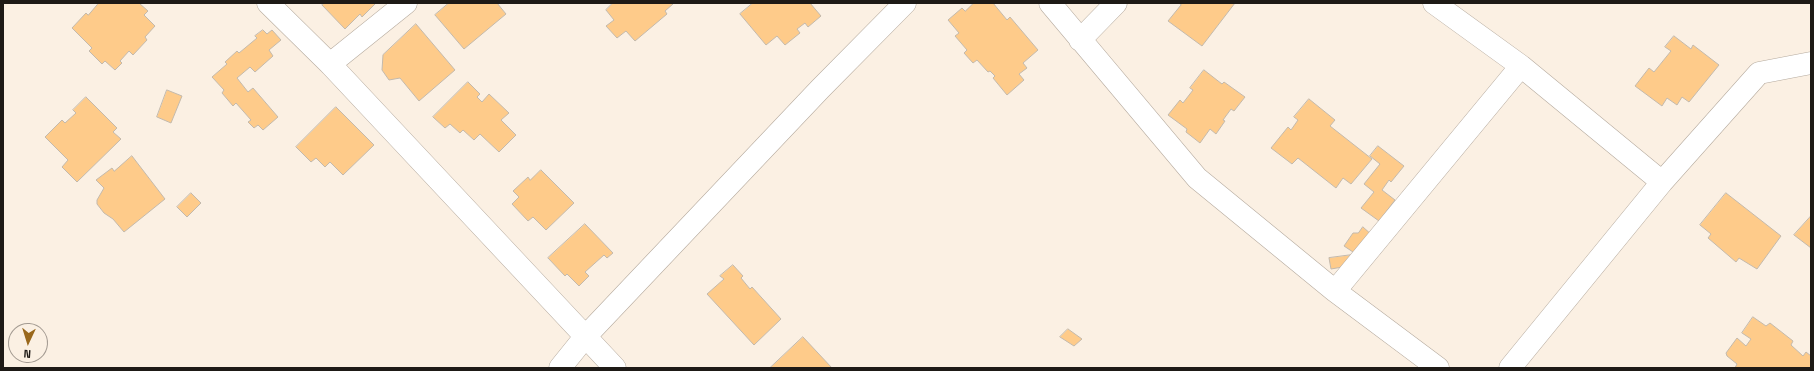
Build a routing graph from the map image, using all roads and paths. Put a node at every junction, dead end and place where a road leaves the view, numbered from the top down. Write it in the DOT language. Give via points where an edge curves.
graph roads {
  1 [pos="268,3"];
  2 [pos="406,3"];
  3 [pos="905,3"];
  4 [pos="1050,3"];
  5 [pos="1116,3"];
  6 [pos="1434,3"];
  7 [pos="1080,40"];
  8 [pos="1811,63"];
  9 [pos="330,64"];
  10 [pos="1521,66"];
  11 [pos="1662,182"];
  12 [pos="1335,291"];
  13 [pos="585,337"];
  14 [pos="560,368"];
  15 [pos="615,368"];
  16 [pos="1438,368"];
  17 [pos="1510,368"];
  1 -- 9 [label="street"];
  2 -- 9 [label="street"];
  3 -- 13 [label="street"];
  4 -- 7 [label="street"];
  5 -- 7 [label="street"];
  6 -- 10 [label="street"];
  7 -- 12 [label="street" via="1197,178"];
  8 -- 11 [label="street" via="1759,73"];
  9 -- 13 [label="street"];
  10 -- 11 [label="street"];
  10 -- 12 [label="street"];
  11 -- 17 [label="street"];
  12 -- 16 [label="street"];
  13 -- 14 [label="street"];
  13 -- 15 [label="street"];
}
